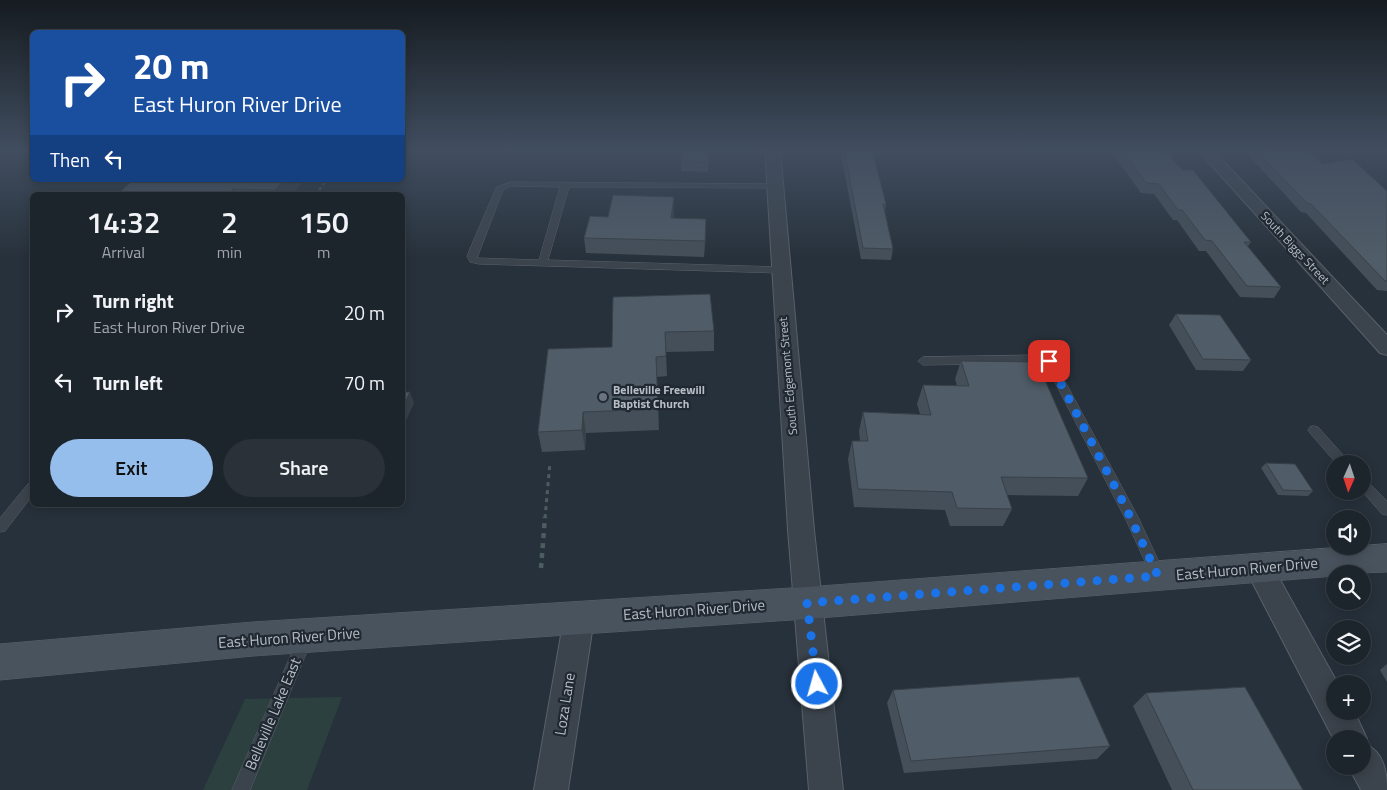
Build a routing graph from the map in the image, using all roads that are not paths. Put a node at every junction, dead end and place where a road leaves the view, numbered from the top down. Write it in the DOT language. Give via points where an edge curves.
graph roads {
  1 [pos="565,185"];
  2 [pos="506,186"];
  3 [pos="747,186"];
  4 [pos="775,186"];
  5 [pos="1239,186"];
  6 [pos="543,263"];
  7 [pos="780,270"];
  8 [pos="1387,348"];
  9 [pos="923,361"];
  10 [pos="1314,430"];
  11 [pos="1336,455"];
  12 [pos="30,490"];
  13 [pos="1371,493"];
  14 [pos="1387,510"];
  15 [pos="0,527"];
  16 [pos="1387,558"];
  17 [pos="1259,568"];
  18 [pos="1158,576"];
  19 [pos="807,603"];
  20 [pos="579,618"];
  21 [pos="306,637"];
  22 [pos="0,662"];
  23 [pos="1326,692"];
  24 [pos="1371,774"];
  25 [pos="241,790"];
  26 [pos="551,790"];
  27 [pos="826,790"];
  28 [pos="1380,790"];
  1 -- 6 [label="lane"];
  2 -- 6 [label="lane" via="500,188 473,260"];
  3 -- 4 [label="lane"];
  4 -- 7 [label="street, South Edgemont Street"];
  5 -- 8 [label="street, South Biggs Street"];
  6 -- 7 [label="lane"];
  7 -- 19 [label="street, South Edgemont Street"];
  9 -- 18 [label="lane" via="1049,361"];
  10 -- 11 [label="lane"];
  12 -- 15 [label="lane"];
  13 -- 14 [label="lane"];
  16 -- 17 [label="main road, East Huron River Drive"];
  17 -- 18 [label="main road, East Huron River Drive"];
  17 -- 23 [label="street"];
  18 -- 19 [label="main road, East Huron River Drive"];
  19 -- 20 [label="main road, East Huron River Drive"];
  19 -- 27 [label="street, South Edgemont Street" via="816,666"];
  20 -- 21 [label="main road, East Huron River Drive"];
  20 -- 26 [label="street, Loza Lane"];
  21 -- 22 [label="main road, East Huron River Drive"];
  21 -- 25 [label="lane, Belleville Lake East"];
  24 -- 28 [label="street"];
}
